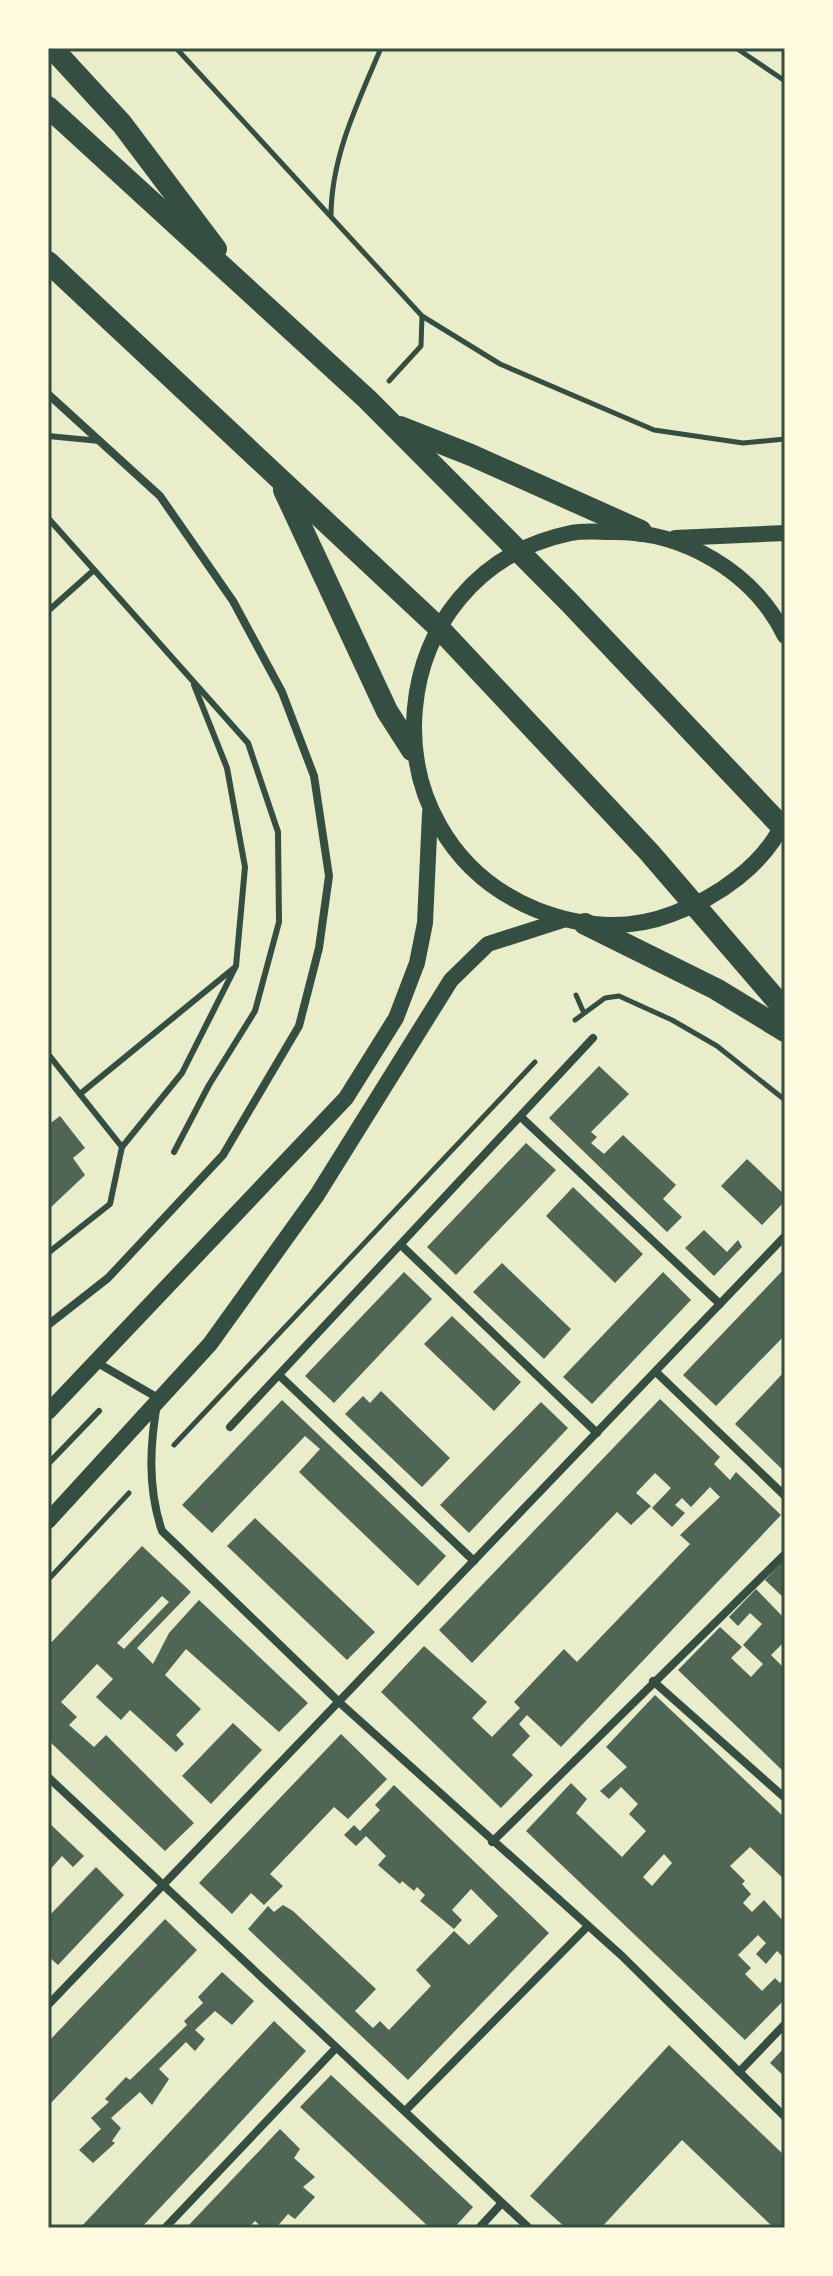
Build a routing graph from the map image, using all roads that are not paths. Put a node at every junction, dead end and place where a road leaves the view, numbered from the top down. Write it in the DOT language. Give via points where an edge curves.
graph roads {
  1 [pos="52,48"];
  2 [pos="48,107"];
  3 [pos="48,262"];
  4 [pos="250,294"];
  5 [pos="48,394"];
  6 [pos="391,424"];
  7 [pos="48,436"];
  8 [pos="100,441"];
  9 [pos="278,478"];
  10 [pos="48,518"];
  11 [pos="641,531"];
  12 [pos="785,533"];
  13 [pos="669,538"];
  14 [pos="518,552"];
  15 [pos="94,570"];
  16 [pos="48,611"];
  17 [pos="438,627"];
  18 [pos="785,636"];
  19 [pos="191,678"];
  20 [pos="412,750"];
  21 [pos="430,812"];
  22 [pos="784,825"];
  23 [pos="697,905"];
  24 [pos="574,922"];
  25 [pos="236,966"];
  26 [pos="785,1010"];
  27 [pos="785,1031"];
  28 [pos="593,1038"];
  29 [pos="48,1054"];
  30 [pos="80,1094"];
  31 [pos="522,1118"];
  32 [pos="122,1147"];
  33 [pos="174,1152"];
  34 [pos="785,1236"];
  35 [pos="402,1246"];
  36 [pos="48,1253"];
  37 [pos="720,1304"];
  38 [pos="48,1325"];
  39 [pos="94,1361"];
  40 [pos="656,1372"];
  41 [pos="280,1376"];
  42 [pos="158,1398"];
  43 [pos="99,1411"];
  44 [pos="48,1412"];
  45 [pos="230,1427"];
  46 [pos="597,1433"];
  47 [pos="48,1464"];
  48 [pos="785,1496"];
  49 [pos="48,1521"];
  50 [pos="785,1554"];
  51 [pos="474,1561"];
  52 [pos="653,1681"];
  53 [pos="340,1703"];
  54 [pos="48,1777"];
  55 [pos="785,1798"];
  56 [pos="492,1842"];
  57 [pos="162,1884"];
  58 [pos="587,1927"];
  59 [pos="48,2005"];
  60 [pos="785,2024"];
  61 [pos="336,2048"];
  62 [pos="739,2072"];
  63 [pos="405,2111"];
  64 [pos="785,2117"];
  65 [pos="502,2203"];
  66 [pos="165,2228"];
  67 [pos="479,2228"];
  68 [pos="529,2228"];
  1 -- 4 [label="highway" via="122,124"];
  2 -- 4 [label="highway"];
  3 -- 9 [label="highway"];
  4 -- 6 [label="highway"];
  5 -- 8 [label="street"];
  6 -- 11 [label="highway"];
  6 -- 14 [label="highway"];
  7 -- 8 [label="lane"];
  8 -- 38 [label="street" via="160,496 233,601 282,692 314,776 329,876 319,948 299,1026 223,1155 108,1278"];
  9 -- 17 [label="highway"];
  9 -- 20 [label="highway" via="387,711"];
  10 -- 15 [label="lane"];
  11 -- 13 [label="main road"];
  11 -- 14 [label="main road" via="572,533"];
  12 -- 13 [label="main road"];
  13 -- 18 [label="main road" via="719,562 746,583"];
  14 -- 17 [label="main road" via="473,584"];
  14 -- 22 [label="highway"];
  15 -- 16 [label="lane"];
  15 -- 19 [label="lane"];
  17 -- 20 [label="main road" via="415,687"];
  17 -- 23 [label="highway"];
  19 -- 25 [label="lane" via="227,768 245,867"];
  19 -- 33 [label="lane" via="248,743 278,832 279,922 255,1011"];
  20 -- 21 [label="main road"];
  21 -- 24 [label="main road" via="478,876 509,898"];
  21 -- 39 [label="main road" via="425,923 417,963 396,1018 346,1098"];
  22 -- 23 [label="main road" via="749,869"];
  23 -- 24 [label="main road" via="657,920 621,925"];
  23 -- 26 [label="highway"];
  24 -- 27 [label="highway" via="716,989"];
  24 -- 42 [label="main road" via="488,944 451,980 317,1195 210,1344"];
  25 -- 30 [label="lane"];
  25 -- 32 [label="lane" via="182,1073"];
  28 -- 31 [label="street"];
  29 -- 30 [label="lane"];
  30 -- 32 [label="lane"];
  31 -- 35 [label="street"];
  31 -- 37 [label="street"];
  32 -- 36 [label="lane" via="110,1204"];
  34 -- 37 [label="street"];
  35 -- 41 [label="street"];
  35 -- 46 [label="street"];
  37 -- 40 [label="street"];
  39 -- 42 [label="street"];
  39 -- 44 [label="main road"];
  40 -- 46 [label="street"];
  40 -- 48 [label="street"];
  41 -- 45 [label="street"];
  41 -- 51 [label="street"];
  42 -- 49 [label="main road"];
  42 -- 53 [label="street" via="149,1445 162,1531"];
  43 -- 47 [label="lane"];
  46 -- 51 [label="street"];
  50 -- 52 [label="street"];
  51 -- 53 [label="street"];
  52 -- 55 [label="street"];
  52 -- 56 [label="street"];
  53 -- 56 [label="street"];
  53 -- 57 [label="street"];
  54 -- 57 [label="street"];
  56 -- 58 [label="street"];
  57 -- 59 [label="street"];
  57 -- 61 [label="street"];
  58 -- 62 [label="street"];
  58 -- 63 [label="street"];
  60 -- 62 [label="street"];
  61 -- 63 [label="street"];
  61 -- 66 [label="street"];
  62 -- 64 [label="street"];
  63 -- 65 [label="street"];
  65 -- 67 [label="street"];
  65 -- 68 [label="street"];
}
